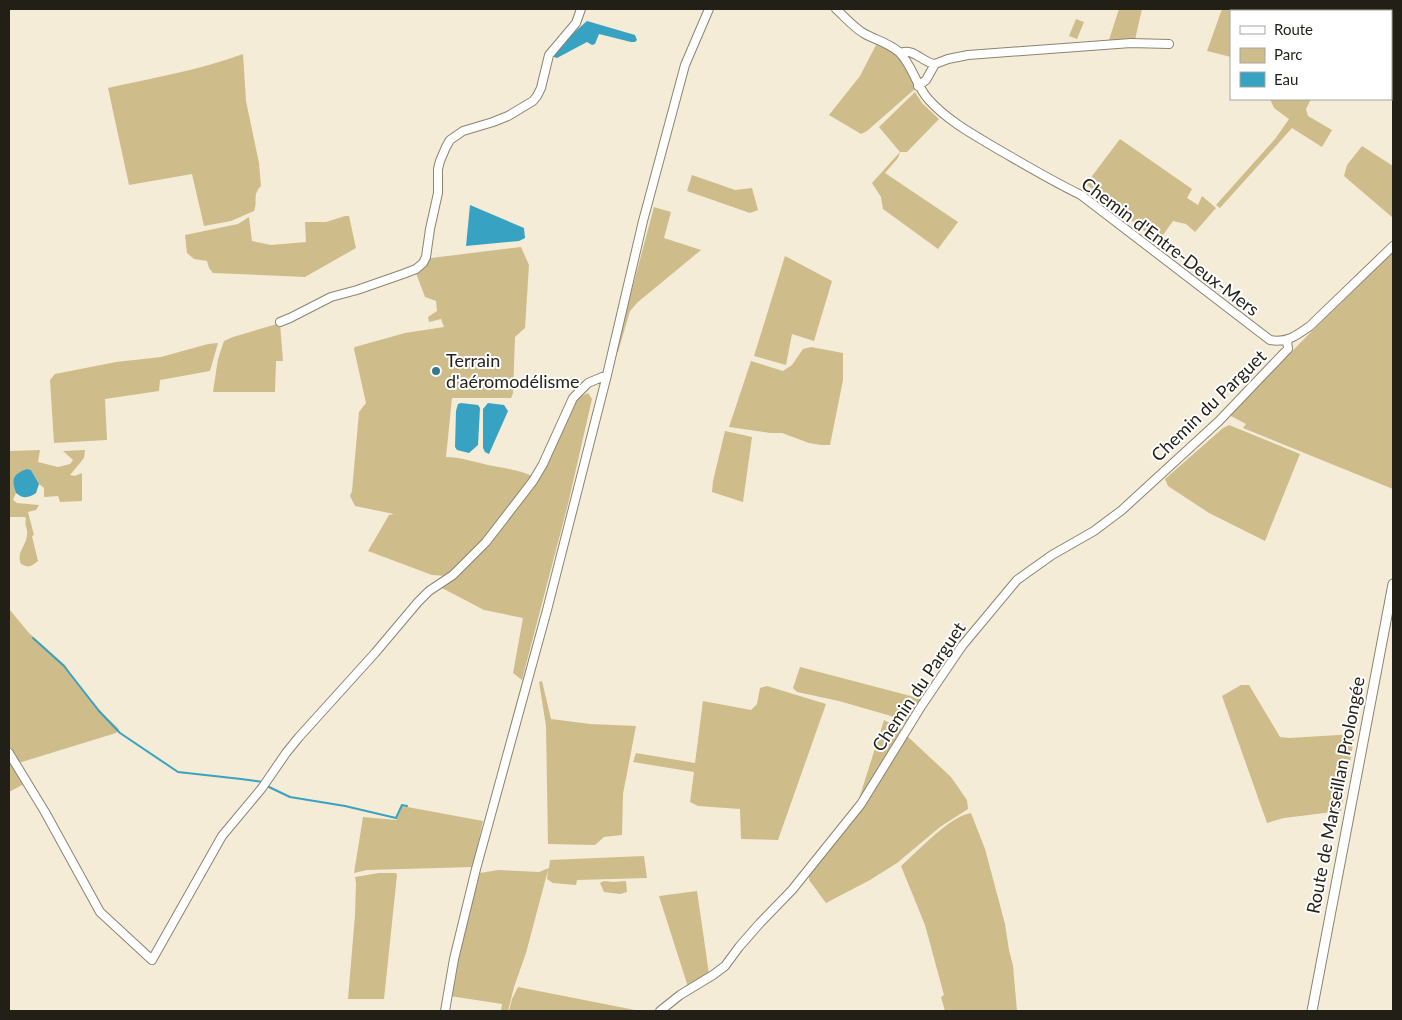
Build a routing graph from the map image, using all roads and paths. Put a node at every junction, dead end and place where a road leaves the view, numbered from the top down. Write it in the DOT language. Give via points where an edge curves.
graph roads {
  1 [pos="581,9"];
  2 [pos="709,9"];
  3 [pos="836,9"];
  4 [pos="1169,44"];
  5 [pos="900,53"];
  6 [pos="935,64"];
  7 [pos="918,86"];
  8 [pos="1393,246"];
  9 [pos="280,322"];
  10 [pos="1287,340"];
  11 [pos="607,375"];
  12 [pos="1393,584"];
  13 [pos="9,753"];
  14 [pos="445,1011"];
  15 [pos="660,1011"];
  16 [pos="1312,1011"];
  1 -- 9 [label="street" via="576,23 549,55 537,96 508,116 463,131 450,140 438,170 438,193 423,263 403,274 330,297"];
  2 -- 11 [label="street" via="683,74 643,221"];
  3 -- 5 [label="street, Chemin d'Entre-Deux-Mers" via="863,34 890,45"];
  4 -- 6 [label="street" via="1131,43 968,55"];
  5 -- 6 [label="street" via="908,51 929,64"];
  5 -- 7 [label="street, Chemin d'Entre-Deux-Mers"];
  6 -- 7 [label="street" via="926,80"];
  7 -- 10 [label="street, Chemin d'Entre-Deux-Mers" via="929,100 962,128 1081,195 1260,334 1270,340"];
  8 -- 10 [label="street" via="1310,326"];
  10 -- 15 [label="street, Chemin du Parguet" via="1288,349 1219,421 1122,510 1016,580 962,646 861,804 792,890 725,966"];
  11 -- 13 [label="street" via="588,383 573,398 538,473 486,542 453,575 418,602 299,737 222,836 152,960 100,912"];
  11 -- 14 [label="street" via="476,869"];
  12 -- 16 [label="main road, Route de Marseillan Prolongée"];
}
